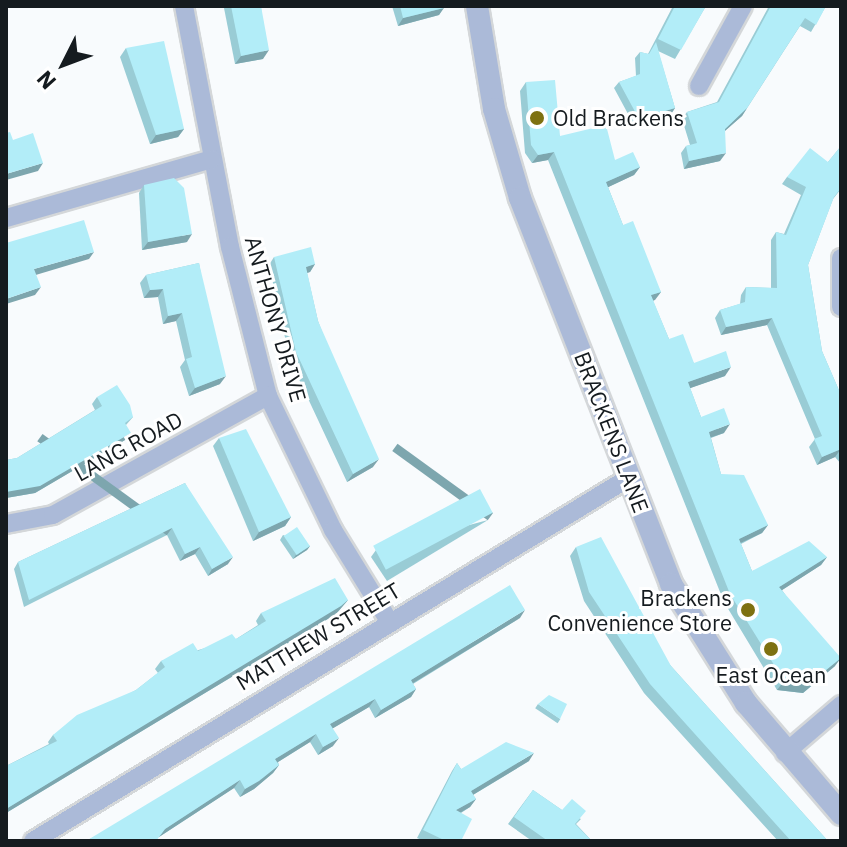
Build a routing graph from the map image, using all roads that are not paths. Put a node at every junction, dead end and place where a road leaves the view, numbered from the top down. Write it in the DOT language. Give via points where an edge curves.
graph roads {
  1 [pos="184,6"];
  2 [pos="477,6"];
  3 [pos="743,6"];
  4 [pos="699,86"];
  5 [pos="212,159"];
  6 [pos="6,218"];
  7 [pos="841,258"];
  8 [pos="841,307"];
  9 [pos="268,396"];
  10 [pos="630,477"];
  11 [pos="6,524"];
  12 [pos="389,621"];
  13 [pos="841,705"];
  14 [pos="785,753"];
  15 [pos="841,814"];
  16 [pos="33,841"];
  1 -- 5 [label="street, ANTHONY DRIVE"];
  2 -- 10 [label="street, BRACKENS LANE" via="494,109 520,198"];
  3 -- 4 [label="street"];
  5 -- 6 [label="street"];
  5 -- 9 [label="street, ANTHONY DRIVE"];
  7 -- 8 [label="street"];
  9 -- 11 [label="street, LANG ROAD" via="53,515"];
  9 -- 12 [label="street, ANTHONY DRIVE" via="333,530"];
  10 -- 12 [label="street, MATTHEW STREET"];
  10 -- 14 [label="street, BRACKENS LANE" via="696,631"];
  12 -- 16 [label="street, MATTHEW STREET"];
  13 -- 14 [label="street"];
  14 -- 15 [label="street, BRACKENS LANE"];
}
